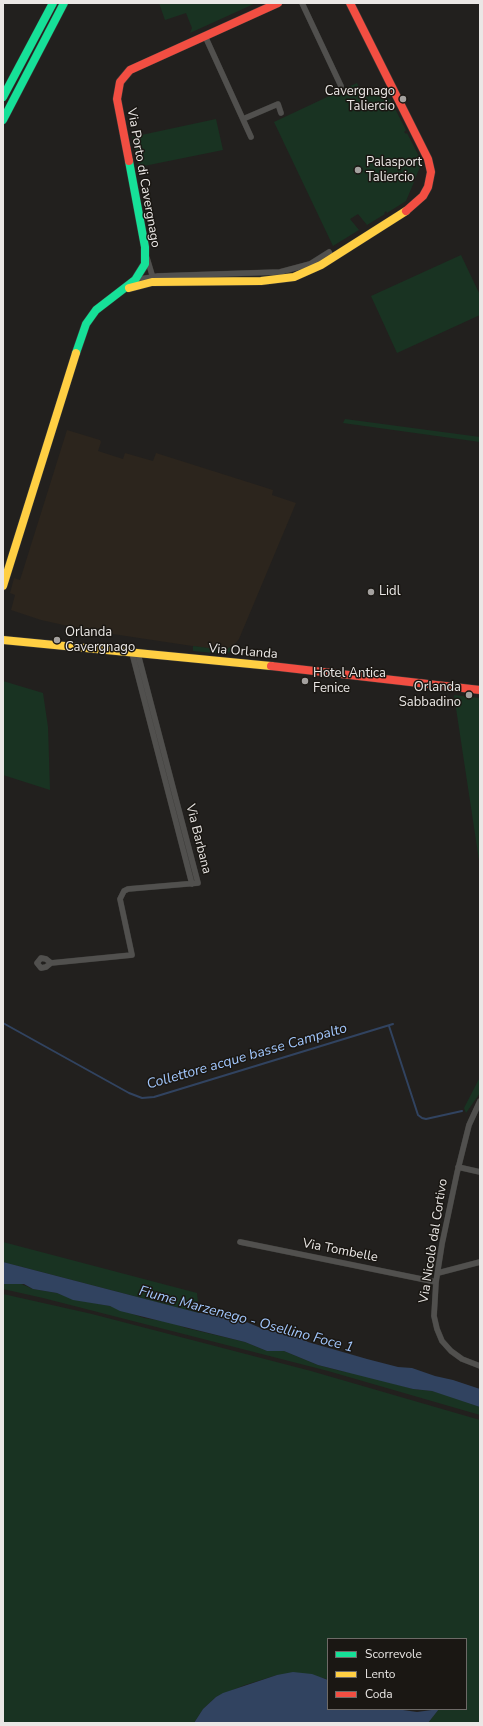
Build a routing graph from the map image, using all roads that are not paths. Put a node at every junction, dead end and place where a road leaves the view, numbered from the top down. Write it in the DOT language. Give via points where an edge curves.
graph roads {
  1 [pos="53,3"];
  2 [pos="64,3"];
  3 [pos="278,3"];
  4 [pos="302,3"];
  5 [pos="350,3"];
  6 [pos="205,36"];
  7 [pos="341,86"];
  8 [pos="3,98"];
  9 [pos="281,113"];
  10 [pos="3,119"];
  11 [pos="243,120"];
  12 [pos="251,137"];
  13 [pos="146,254"];
  14 [pos="332,258"];
  15 [pos="153,276"];
  16 [pos="160,282"];
  17 [pos="129,286"];
  18 [pos="3,586"];
  19 [pos="3,640"];
  20 [pos="135,654"];
  21 [pos="480,690"];
  22 [pos="51,963"];
  23 [pos="480,1101"];
  24 [pos="458,1167"];
  25 [pos="480,1172"];
  26 [pos="240,1242"];
  27 [pos="480,1262"];
  28 [pos="438,1273"];
  29 [pos="436,1282"];
  30 [pos="480,1366"];
  1 -- 8 [label="street"];
  2 -- 10 [label="street"];
  3 -- 6 [label="street, Via Porto di Cavergnago"];
  4 -- 7 [label="street"];
  5 -- 14 [label="street" via="426,152 431,172 428,187 419,201"];
  6 -- 11 [label="street"];
  6 -- 13 [label="street, Via Porto di Cavergnago" via="136,67 126,74 118,87 117,99"];
  9 -- 11 [label="street" via="278,104"];
  11 -- 12 [label="street"];
  13 -- 15 [label="street"];
  13 -- 17 [label="street, Via Porto di Cavergnago" via="143,268"];
  14 -- 15 [label="street" via="330,252 310,264 280,272"];
  14 -- 16 [label="street" via="314,269 286,279"];
  15 -- 16 [label="street"];
  15 -- 17 [label="street"];
  16 -- 17 [label="street"];
  17 -- 18 [label="street, Via Porto di Cavergnago" via="96,310 86,324"];
  19 -- 20 [label="street, Via Orlanda"];
  20 -- 21 [label="street, Via Orlanda" via="341,673"];
  20 -- 22 [label="street, Via Barbana" via="192,884 124,891 120,899 132,955"];
  23 -- 24 [label="street, Via Nicolò dal Cortivo" via="469,1124"];
  24 -- 25 [label="street"];
  24 -- 28 [label="street, Via Nicolò dal Cortivo"];
  26 -- 29 [label="street, Via Tombelle"];
  27 -- 28 [label="street"];
  28 -- 29 [label="street, Via Nicolò dal Cortivo"];
  29 -- 30 [label="street, Via Nicolò dal Cortivo" via="434,1316 442,1341 462,1359"];
}
